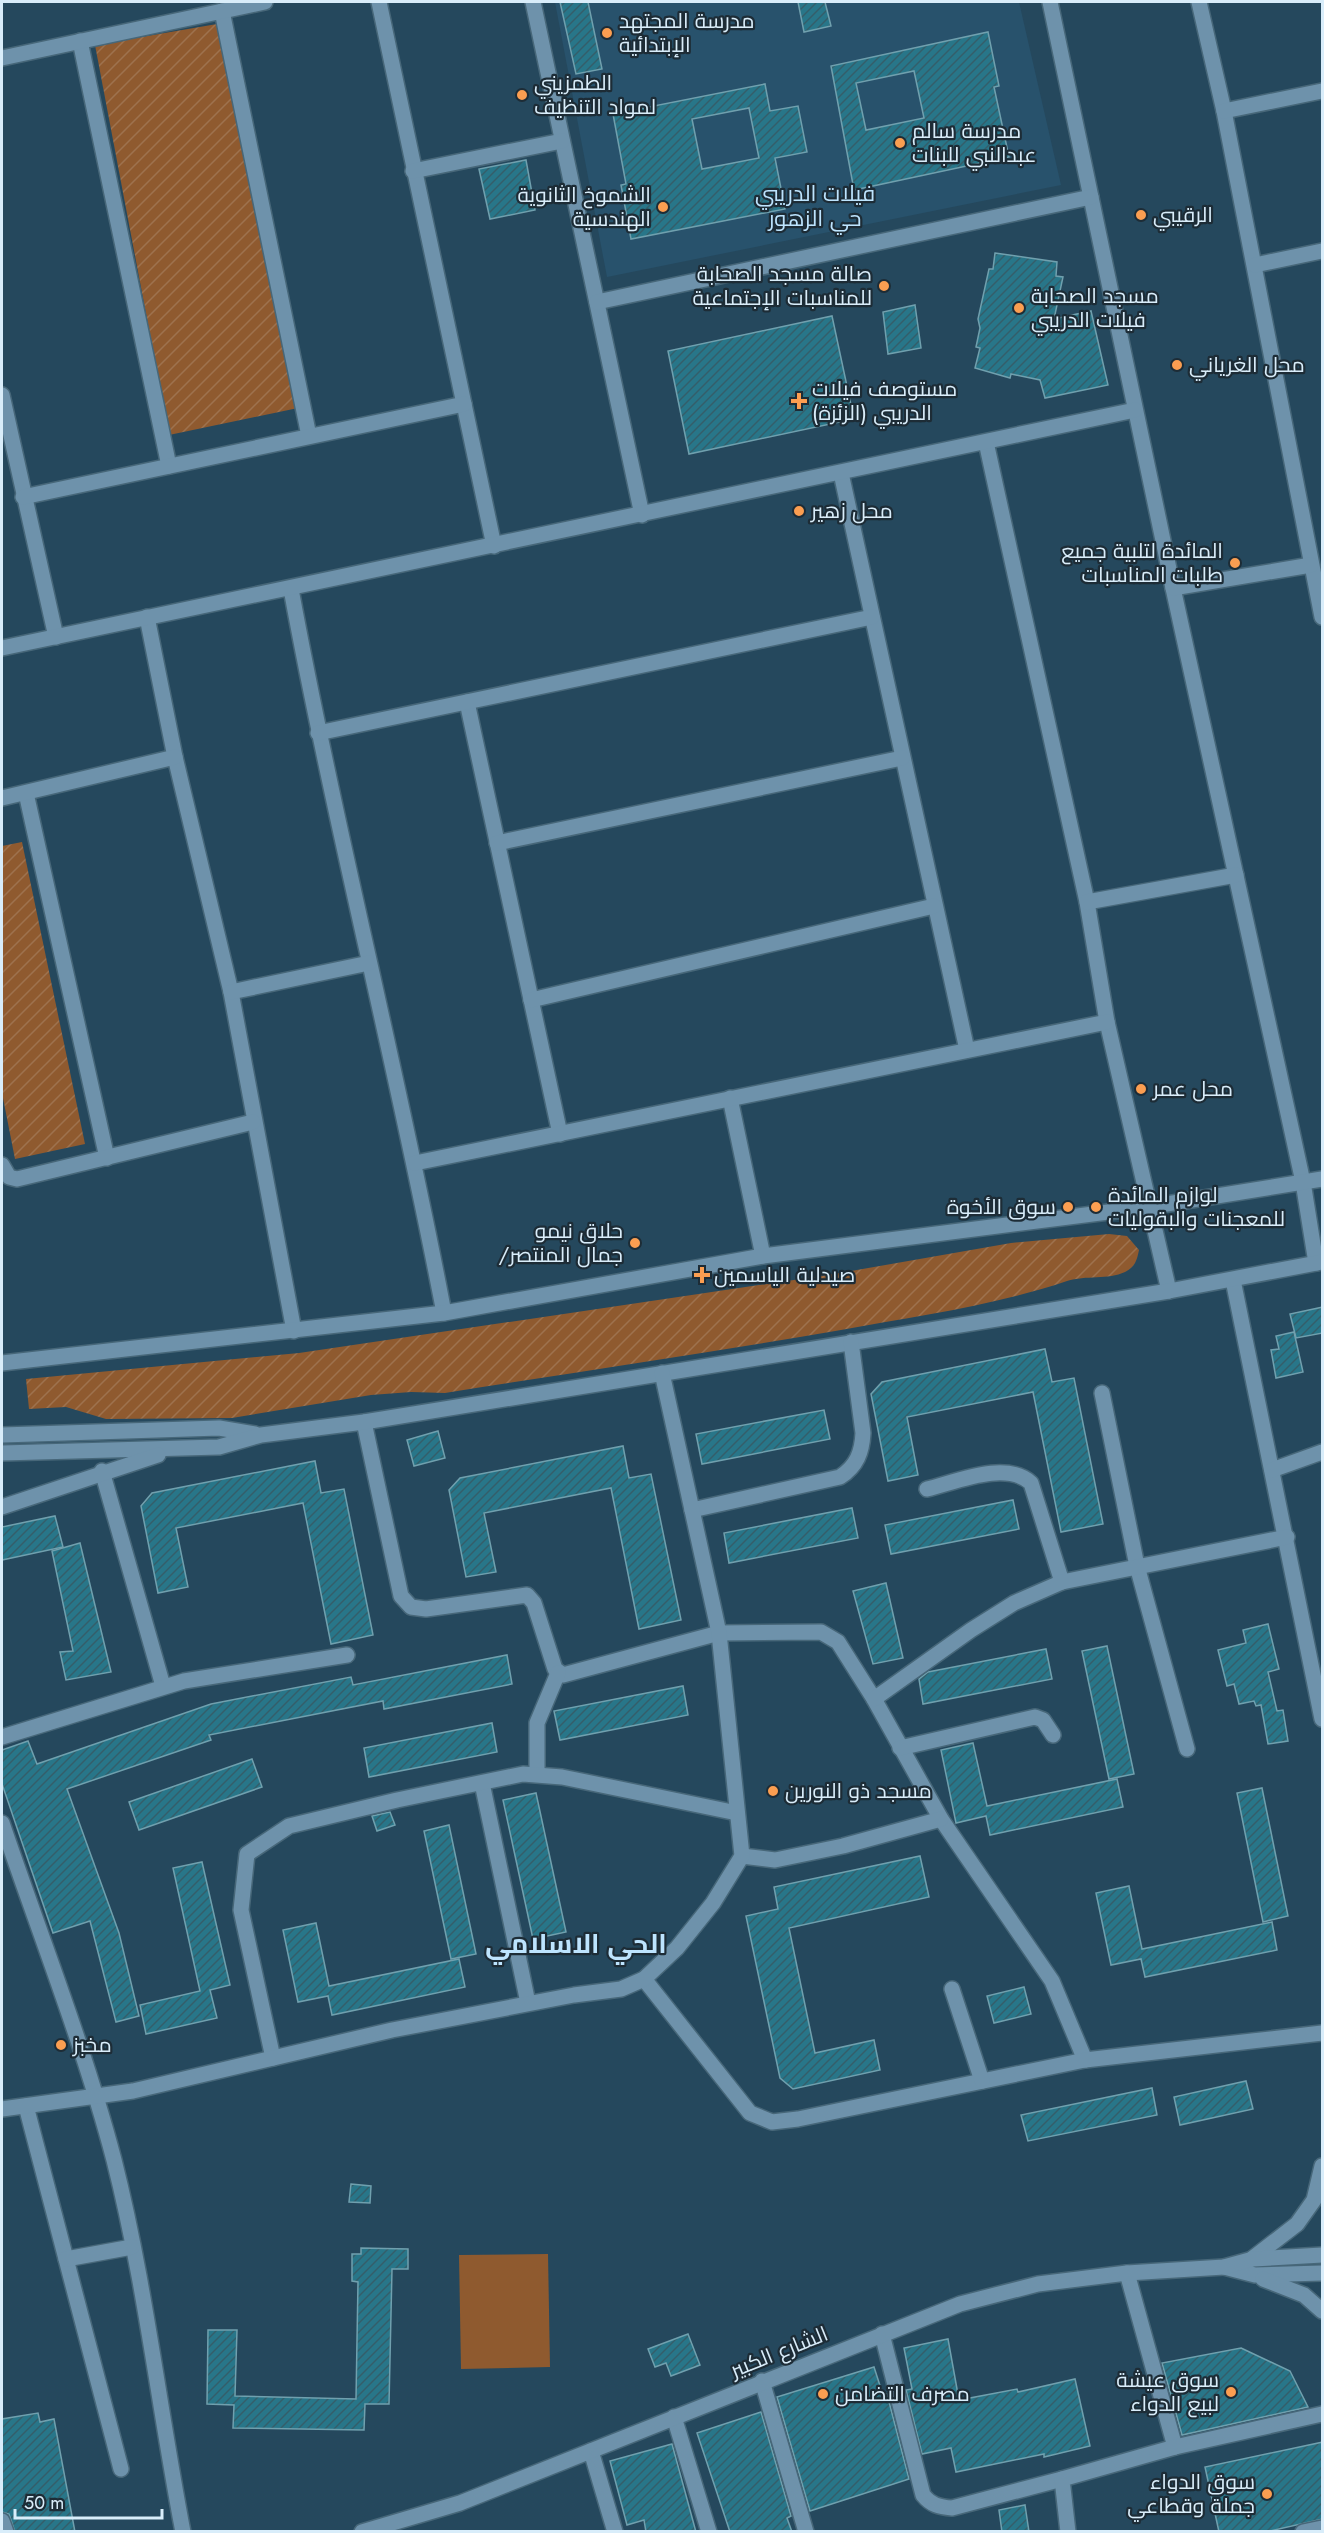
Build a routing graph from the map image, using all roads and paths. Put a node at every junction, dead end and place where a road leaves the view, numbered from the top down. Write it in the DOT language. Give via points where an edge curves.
graph roads {
  1 [pos="265,2"];
  2 [pos="379,2"];
  3 [pos="533,2"];
  4 [pos="1050,2"];
  5 [pos="1199,2"];
  6 [pos="222,11"];
  7 [pos="80,41"];
  8 [pos="2,58"];
  9 [pos="1323,91"];
  10 [pos="1224,111"];
  11 [pos="562,141"];
  12 [pos="413,171"];
  13 [pos="1091,197"];
  14 [pos="1323,251"];
  15 [pos="1255,265"];
  16 [pos="597,302"];
  17 [pos="2,395"];
  18 [pos="464,404"];
  19 [pos="1135,410"];
  20 [pos="309,436"];
  21 [pos="986,442"];
  22 [pos="170,466"];
  23 [pos="841,473"];
  24 [pos="23,497"];
  25 [pos="642,515"];
  26 [pos="494,546"];
  27 [pos="1311,564"];
  28 [pos="1173,588"];
  29 [pos="291,590"];
  30 [pos="872,616"];
  31 [pos="147,617"];
  32 [pos="1323,617"];
  33 [pos="56,637"];
  34 [pos="2,648"];
  35 [pos="467,702"];
  36 [pos="318,733"];
  37 [pos="175,757"];
  38 [pos="902,758"];
  39 [pos="26,792"];
  40 [pos="2,798"];
  41 [pos="497,843"];
  42 [pos="1236,875"];
  43 [pos="1087,902"];
  44 [pos="934,906"];
  45 [pos="369,963"];
  46 [pos="231,992"];
  47 [pos="531,1000"];
  48 [pos="1107,1022"];
  49 [pos="968,1050"];
  50 [pos="730,1098"];
  51 [pos="253,1122"];
  52 [pos="561,1134"];
  53 [pos="108,1158"];
  54 [pos="415,1163"];
  55 [pos="2,1165"];
  56 [pos="1323,1179"];
  57 [pos="1303,1182"];
  58 [pos="1148,1207"];
  59 [pos="763,1256"];
  60 [pos="1319,1262"];
  61 [pos="1233,1280"];
  62 [pos="1169,1291"];
  63 [pos="444,1313"];
  64 [pos="294,1331"];
  65 [pos="851,1342"];
  66 [pos="2,1363"];
  67 [pos="662,1372"];
  68 [pos="1102,1393"];
  69 [pos="364,1422"];
  70 [pos="2,1435"];
  71 [pos="261,1435"];
  72 [pos="175,1450"];
  73 [pos="1323,1452"];
  74 [pos="2,1453"];
  75 [pos="1272,1470"];
  76 [pos="102,1472"];
  77 [pos="927,1489"];
  78 [pos="2,1507"];
  79 [pos="692,1510"];
  80 [pos="1287,1538"];
  81 [pos="1137,1566"];
  82 [pos="1062,1582"];
  83 [pos="719,1633"];
  84 [pos="347,1655"];
  85 [pos="558,1673"];
  86 [pos="163,1686"];
  87 [pos="874,1699"];
  88 [pos="1323,1719"];
  89 [pos="1053,1735"];
  90 [pos="2,1737"];
  91 [pos="900,1748"];
  92 [pos="1187,1749"];
  93 [pos="537,1774"];
  94 [pos="482,1783"];
  95 [pos="737,1813"];
  96 [pos="941,1819"];
  97 [pos="2,1823"];
  98 [pos="742,1856"];
  99 [pos="644,1979"];
  100 [pos="952,1989"];
  101 [pos="528,2003"];
  102 [pos="1323,2033"];
  103 [pos="273,2058"];
  104 [pos="1085,2060"];
  105 [pos="982,2081"];
  106 [pos="95,2097"];
  107 [pos="26,2106"];
  108 [pos="2,2109"];
  109 [pos="1323,2166"];
  110 [pos="132,2247"];
  111 [pos="1323,2255"];
  112 [pos="66,2259"];
  113 [pos="1253,2259"];
  114 [pos="1224,2267"];
  115 [pos="1127,2273"];
  116 [pos="1323,2273"];
  117 [pos="1255,2275"];
  118 [pos="1323,2312"];
  119 [pos="882,2334"];
  120 [pos="762,2381"];
  121 [pos="1323,2414"];
  122 [pos="674,2417"];
  123 [pos="1174,2447"];
  124 [pos="591,2451"];
  125 [pos="121,2469"];
  126 [pos="1062,2479"];
  127 [pos="2,2521"];
  128 [pos="1323,2528"];
  129 [pos="6,2532"];
  130 [pos="183,2532"];
  131 [pos="362,2532"];
  132 [pos="615,2532"];
  133 [pos="709,2532"];
  134 [pos="806,2532"];
  135 [pos="1068,2532"];
  136 [pos="1303,2532"];
  1 -- 6 [label="street"];
  2 -- 12 [label="street"];
  3 -- 11 [label="street"];
  4 -- 13 [label="street"];
  5 -- 10 [label="street"];
  6 -- 7 [label="street"];
  6 -- 20 [label="street"];
  7 -- 8 [label="street"];
  7 -- 22 [label="street"];
  9 -- 10 [label="street"];
  10 -- 15 [label="street"];
  11 -- 12 [label="street"];
  11 -- 16 [label="street"];
  12 -- 18 [label="street"];
  13 -- 16 [label="street"];
  13 -- 19 [label="street"];
  14 -- 15 [label="street"];
  15 -- 27 [label="street"];
  16 -- 25 [label="street"];
  17 -- 24 [label="street"];
  18 -- 20 [label="street"];
  18 -- 26 [label="street"];
  19 -- 21 [label="street"];
  19 -- 28 [label="street"];
  20 -- 22 [label="street"];
  21 -- 23 [label="street"];
  21 -- 43 [label="street"];
  22 -- 24 [label="street"];
  23 -- 25 [label="street"];
  23 -- 30 [label="street"];
  24 -- 33 [label="street"];
  25 -- 26 [label="street"];
  26 -- 29 [label="street"];
  27 -- 28 [label="street"];
  27 -- 32 [label="street"];
  28 -- 42 [label="street"];
  29 -- 31 [label="street"];
  29 -- 36 [label="street"];
  30 -- 35 [label="street"];
  30 -- 38 [label="street"];
  31 -- 33 [label="street"];
  31 -- 37 [label="street"];
  33 -- 34 [label="street"];
  35 -- 36 [label="street"];
  35 -- 41 [label="street"];
  36 -- 45 [label="street"];
  37 -- 39 [label="street"];
  37 -- 46 [label="street"];
  38 -- 41 [label="street"];
  38 -- 44 [label="street"];
  39 -- 40 [label="street"];
  39 -- 53 [label="street"];
  41 -- 47 [label="street"];
  42 -- 43 [label="street"];
  42 -- 57 [label="street"];
  43 -- 48 [label="street"];
  44 -- 47 [label="street"];
  44 -- 49 [label="street"];
  45 -- 46 [label="street"];
  45 -- 54 [label="street"];
  46 -- 51 [label="street"];
  47 -- 52 [label="street"];
  48 -- 49 [label="street"];
  48 -- 58 [label="street"];
  49 -- 50 [label="street"];
  50 -- 52 [label="street"];
  50 -- 59 [label="street"];
  51 -- 53 [label="street"];
  51 -- 64 [label="street"];
  52 -- 54 [label="street"];
  53 -- 55 [label="street" via="17,1179 9,1177"];
  54 -- 63 [label="street"];
  56 -- 57 [label="street"];
  57 -- 58 [label="street"];
  57 -- 60 [label="street"];
  58 -- 59 [label="street"];
  58 -- 62 [label="street"];
  59 -- 63 [label="street"];
  60 -- 61 [label="street"];
  61 -- 62 [label="street"];
  61 -- 75 [label="street"];
  62 -- 65 [label="street"];
  63 -- 64 [label="street"];
  64 -- 66 [label="street"];
  65 -- 67 [label="street"];
  65 -- 79 [label="street" via="863,1433 862,1448 851,1470 840,1477"];
  67 -- 69 [label="street"];
  67 -- 79 [label="street"];
  68 -- 81 [label="street"];
  69 -- 71 [label="street"];
  69 -- 85 [label="street" via="401,1596 411,1607 426,1609 527,1595 534,1603"];
  70 -- 71 [label="street" via="219,1428"];
  71 -- 72 [label="street" via="219,1447"];
  72 -- 74 [label="street"];
  72 -- 76 [label="street"];
  73 -- 75 [label="street"];
  75 -- 80 [label="street"];
  76 -- 78 [label="street"];
  76 -- 86 [label="street"];
  77 -- 82 [label="street" via="995,1473 1023,1476 1031,1483"];
  79 -- 83 [label="street"];
  80 -- 81 [label="street"];
  80 -- 88 [label="street"];
  81 -- 82 [label="street"];
  81 -- 92 [label="street"];
  82 -- 87 [label="street" via="1005,1608"];
  83 -- 85 [label="street" via="568,1674"];
  83 -- 87 [label="street" via="821,1632 838,1642"];
  83 -- 95 [label="street"];
  84 -- 86 [label="street"];
  85 -- 93 [label="street" via="537,1723"];
  86 -- 90 [label="street"];
  87 -- 91 [label="street"];
  89 -- 91 [label="street" via="1043,1719 1035,1717"];
  91 -- 96 [label="street"];
  93 -- 94 [label="street"];
  93 -- 95 [label="street"];
  94 -- 101 [label="street"];
  94 -- 103 [label="street" via="289,1826 247,1854 241,1910"];
  95 -- 98 [label="street"];
  96 -- 98 [label="street" via="775,1860"];
  96 -- 104 [label="street" via="1052,1981"];
  97 -- 106 [label="street"];
  98 -- 99 [label="street" via="692,1930"];
  99 -- 101 [label="street" via="621,1989"];
  99 -- 105 [label="street" via="750,2113 772,2122"];
  100 -- 105 [label="street"];
  101 -- 103 [label="street"];
  102 -- 104 [label="street"];
  103 -- 106 [label="street"];
  104 -- 105 [label="street"];
  106 -- 107 [label="street"];
  106 -- 110 [label="street" via="114,2161"];
  107 -- 108 [label="street"];
  107 -- 112 [label="street"];
  109 -- 113 [label="street" via="1314,2200 1297,2224"];
  110 -- 112 [label="street"];
  110 -- 130 [label="street"];
  111 -- 113 [label="street, الشارع الكبير"];
  112 -- 125 [label="street"];
  113 -- 114 [label="street, الشارع الكبير"];
  114 -- 115 [label="street, الشارع الكبير"];
  114 -- 117 [label="street, الشارع الكبير"];
  115 -- 119 [label="street, الشارع الكبير" via="1038,2284 960,2304"];
  115 -- 123 [label="street"];
  116 -- 117 [label="street, الشارع الكبير"];
  117 -- 118 [label="street" via="1304,2295"];
  119 -- 120 [label="street, الشارع الكبير"];
  119 -- 126 [label="street" via="923,2495 928,2501 952,2508"];
  120 -- 122 [label="street, الشارع الكبير"];
  120 -- 134 [label="street"];
  121 -- 123 [label="street"];
  122 -- 124 [label="street, الشارع الكبير"];
  122 -- 133 [label="street"];
  123 -- 126 [label="street"];
  124 -- 131 [label="street, الشارع الكبير" via="460,2503"];
  124 -- 132 [label="street"];
  126 -- 135 [label="street"];
  127 -- 129 [label="street"];
  128 -- 136 [label="street"];
}
